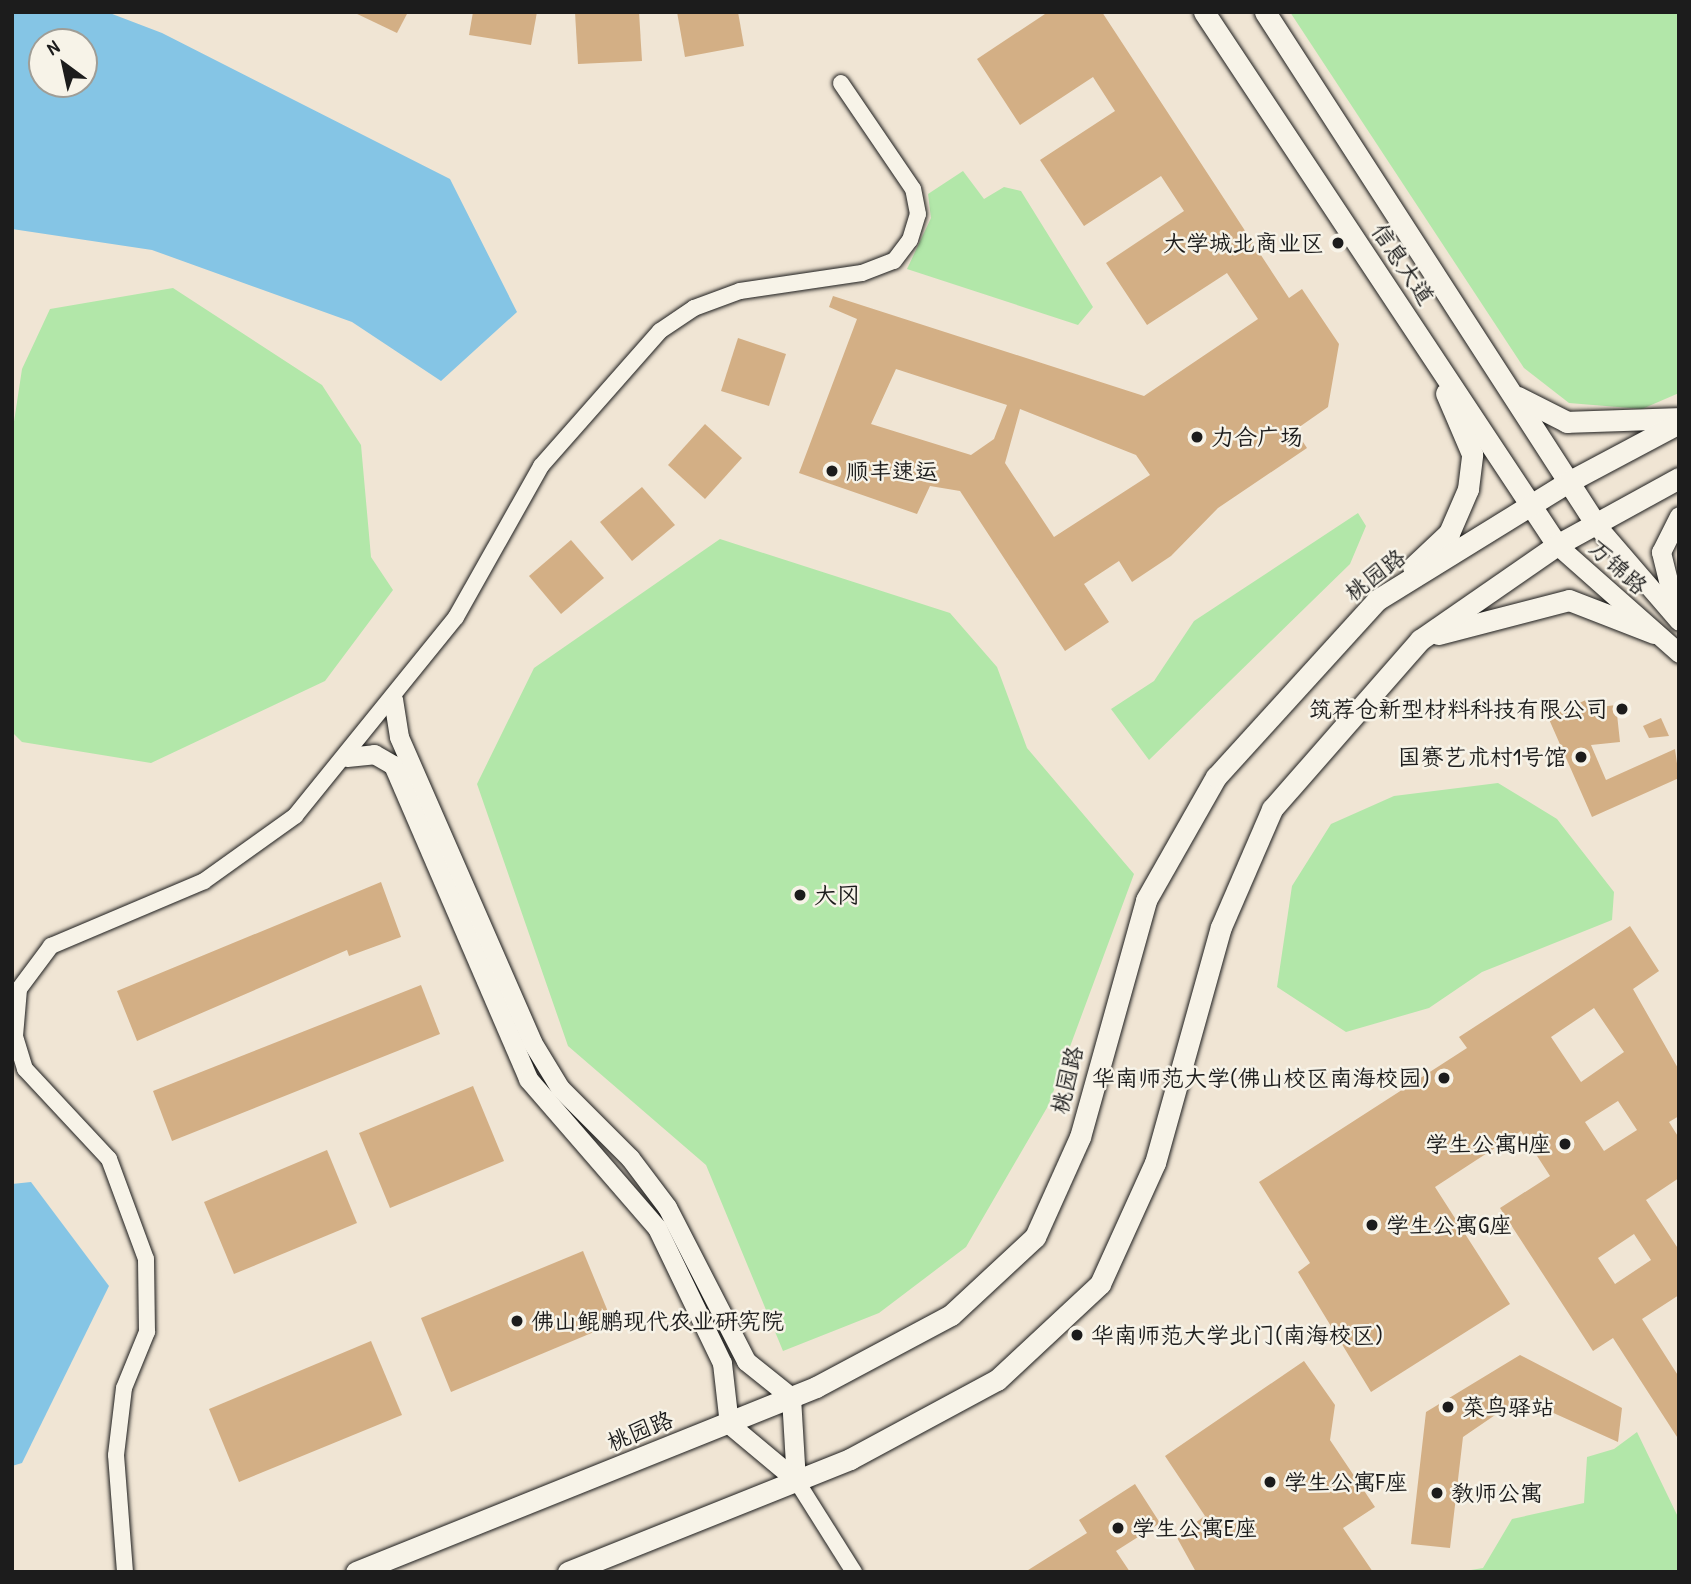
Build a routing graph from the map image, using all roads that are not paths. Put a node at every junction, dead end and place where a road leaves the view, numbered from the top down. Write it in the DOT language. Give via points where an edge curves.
graph roads {
  1 [pos="1204,12"];
  2 [pos="1265,12"];
  3 [pos="841,83"];
  4 [pos="1428,349"];
  5 [pos="1518,397"];
  6 [pos="1679,418"];
  7 [pos="1679,424"];
  8 [pos="1679,478"];
  9 [pos="1567,482"];
  10 [pos="1531,504"];
  11 [pos="1679,516"];
  12 [pos="1597,526"];
  13 [pos="1557,545"];
  14 [pos="1377,600"];
  15 [pos="1678,620"];
  16 [pos="1654,633"];
  17 [pos="1420,640"];
  18 [pos="1679,653"];
  19 [pos="393,699"];
  20 [pos="347,757"];
  21 [pos="791,1397"];
  22 [pos="729,1424"];
  23 [pos="796,1480"];
  24 [pos="125,1572"];
  25 [pos="356,1572"];
  26 [pos="568,1572"];
  27 [pos="854,1572"];
  1 -- 4 [label="main road, 信息大道"];
  2 -- 5 [label="main road, 信息大道"];
  3 -- 19 [label="street" via="913,189 918,214 911,240 894,261 862,273 740,290 695,308 660,331 541,466 456,617"];
  4 -- 10 [label="main road, 信息大道"];
  4 -- 14 [label="main road" via="1472,454 1468,489 1449,533"];
  5 -- 6 [label="main road" via="1567,422"];
  5 -- 9 [label="main road, 信息大道"];
  7 -- 9 [label="main road, 桃园路"];
  8 -- 12 [label="main road"];
  9 -- 10 [label="main road, 桃园路"];
  9 -- 12 [label="main road, 信息大道"];
  10 -- 13 [label="main road, 信息大道"];
  10 -- 14 [label="main road, 桃园路"];
  11 -- 15 [label="street" via="1661,552"];
  12 -- 13 [label="main road"];
  12 -- 15 [label="street, 万锦路"];
  13 -- 16 [label="street, 万锦路"];
  13 -- 17 [label="main road"];
  14 -- 21 [label="main road, 桃园路" via="1216,777 1146,900 1080,1137 1034,1237 951,1315"];
  16 -- 17 [label="main road" via="1569,600"];
  16 -- 18 [label="street, 万锦路"];
  17 -- 23 [label="main road" via="1272,809 1221,927 1156,1163 1100,1284 998,1380"];
  19 -- 20 [label="street"];
  19 -- 21 [label="street" via="399,737 532,1042 560,1088 630,1158 667,1207 746,1361"];
  20 -- 22 [label="street" via="374,754 393,765 528,1079 657,1228 722,1363"];
  20 -- 24 [label="street" via="295,816 255,849 176,895 51,946 19,989 15,1035 25,1069 109,1159 146,1259 147,1332 124,1388 116,1455"];
  21 -- 22 [label="main road, 桃园路"];
  21 -- 23 [label="street"];
  22 -- 23 [label="street"];
  22 -- 25 [label="main road, 桃园路"];
  23 -- 26 [label="main road"];
  23 -- 27 [label="street"];
}
